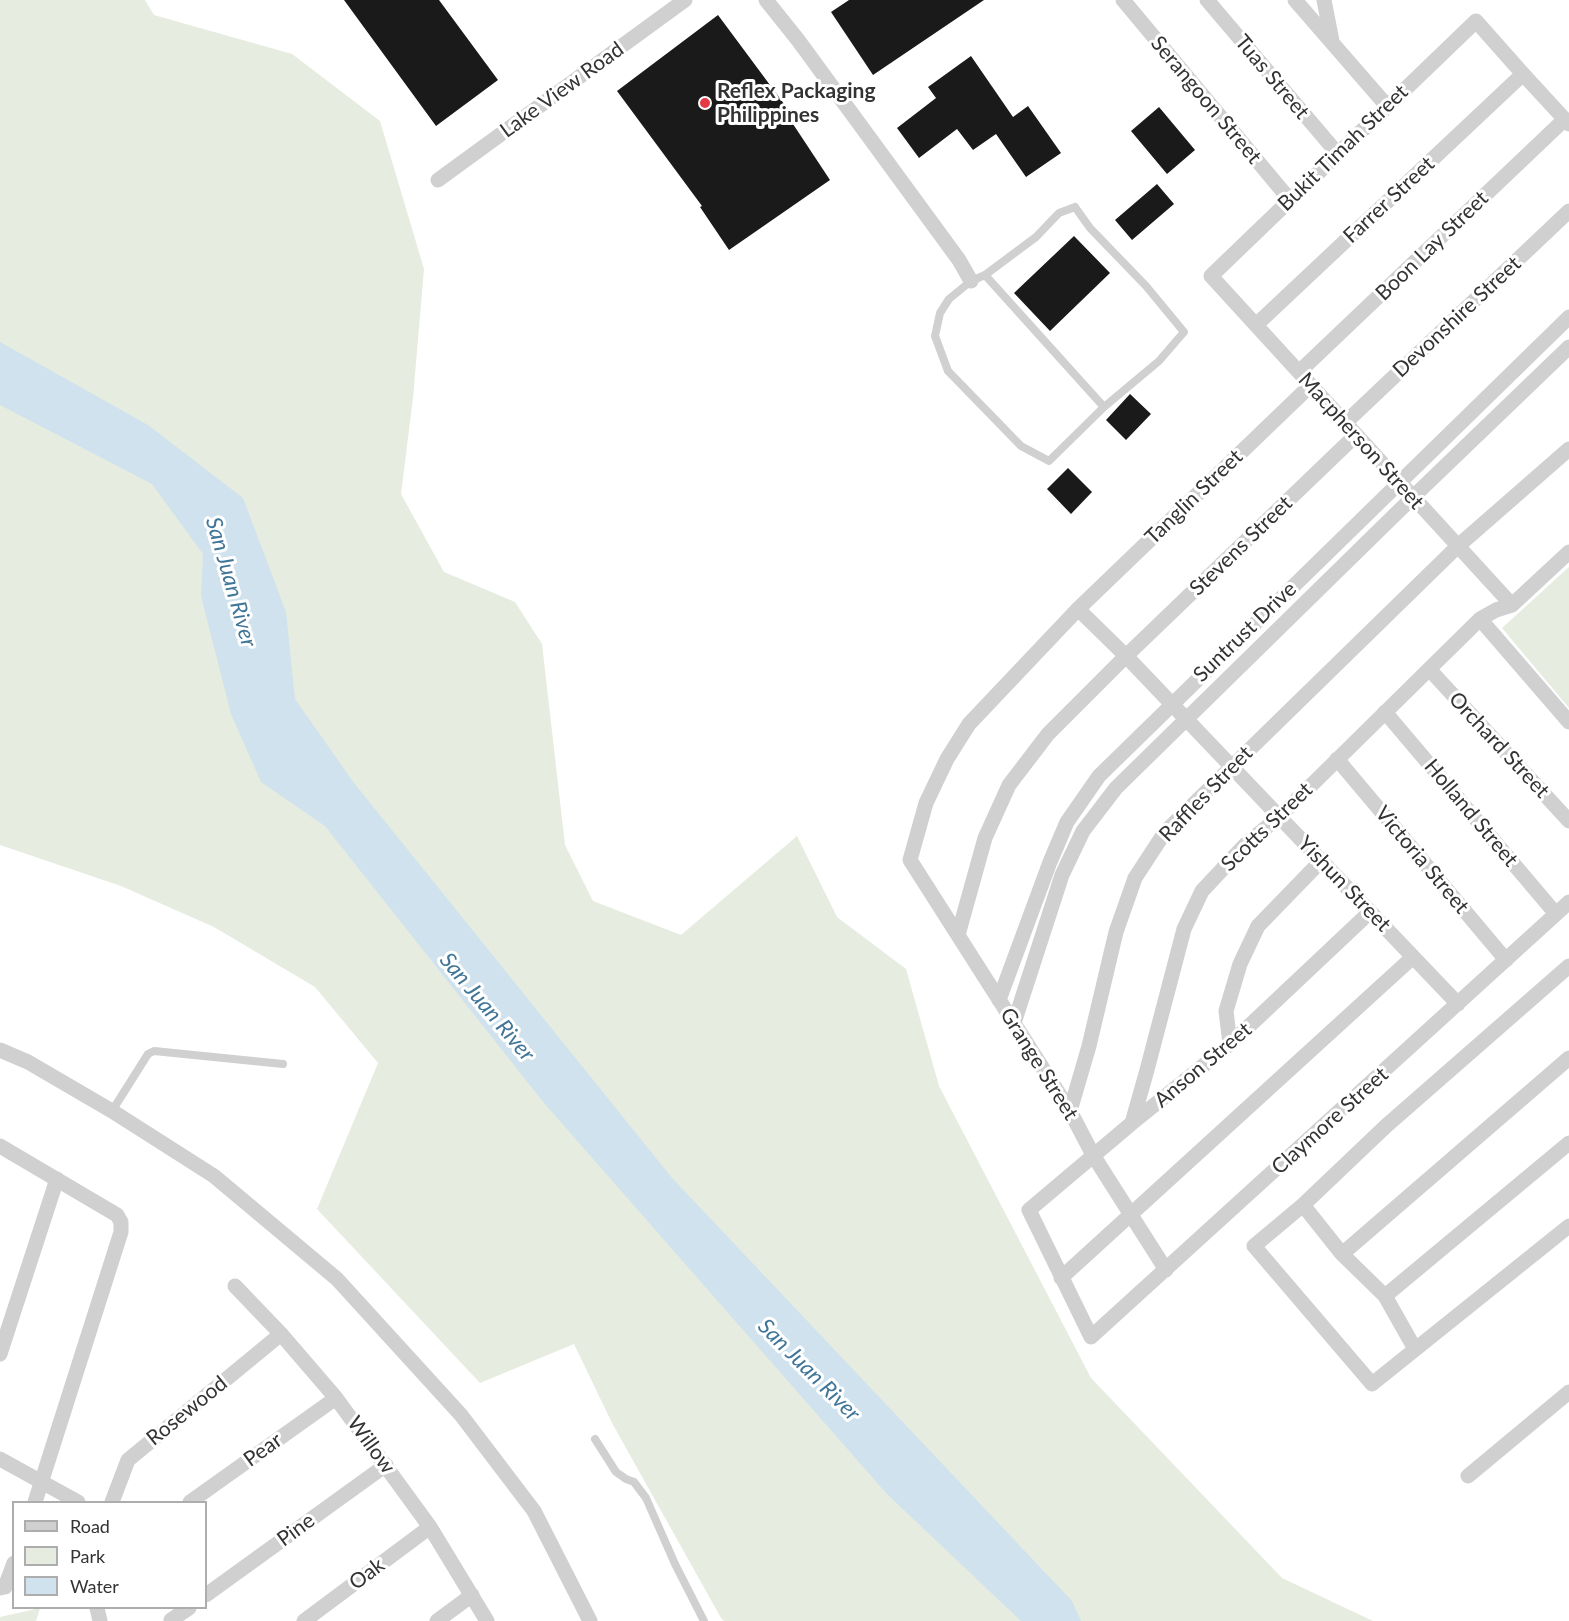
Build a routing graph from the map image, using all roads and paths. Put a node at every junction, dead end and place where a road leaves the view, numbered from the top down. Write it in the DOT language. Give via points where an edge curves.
graph roads {
  1 [pos="686,0"];
  2 [pos="766,0"];
  3 [pos="1123,0"];
  4 [pos="1207,0"];
  5 [pos="1295,0"];
  6 [pos="1324,0"];
  7 [pos="1332,43"];
  8 [pos="1522,75"];
  9 [pos="1387,106"];
  10 [pos="1567,121"];
  11 [pos="1338,154"];
  12 [pos="438,180"];
  13 [pos="1290,200"];
  14 [pos="1569,211"];
  15 [pos="1211,276"];
  16 [pos="978,278"];
  17 [pos="1569,317"];
  18 [pos="1256,325"];
  19 [pos="1569,347"];
  20 [pos="1299,372"];
  21 [pos="1311,385"];
  22 [pos="1104,407"];
  23 [pos="1345,423"];
  24 [pos="1356,435"];
  25 [pos="1569,449"];
  26 [pos="1399,482"];
  27 [pos="1413,497"];
  28 [pos="1458,546"];
  29 [pos="1569,552"];
  30 [pos="1512,605"];
  31 [pos="1078,609"];
  32 [pos="1480,619"];
  33 [pos="1126,656"];
  34 [pos="1429,669"];
  35 [pos="1172,704"];
  36 [pos="1385,712"];
  37 [pos="1185,718"];
  38 [pos="1569,722"];
  39 [pos="1337,759"];
  40 [pos="1231,766"];
  41 [pos="1279,817"];
  42 [pos="1569,821"];
  43 [pos="910,860"];
  44 [pos="1321,861"];
  45 [pos="1569,902"];
  46 [pos="1370,912"];
  47 [pos="1556,914"];
  48 [pos="958,935"];
  49 [pos="1413,957"];
  50 [pos="1506,960"];
  51 [pos="1569,966"];
  52 [pos="999,1000"];
  53 [pos="1458,1004"];
  54 [pos="1014,1023"];
  55 [pos="1230,1044"];
  56 [pos="0,1050"];
  57 [pos="1569,1058"];
  58 [pos="283,1064"];
  59 [pos="1070,1110"];
  60 [pos="112,1111"];
  61 [pos="1132,1123"];
  62 [pos="1569,1143"];
  63 [pos="0,1146"];
  64 [pos="1093,1155"];
  65 [pos="57,1179"];
  66 [pos="1303,1205"];
  67 [pos="1130,1215"];
  68 [pos="1569,1226"];
  69 [pos="1342,1254"];
  70 [pos="1167,1270"];
  71 [pos="1061,1278"];
  72 [pos="235,1286"];
  73 [pos="1385,1296"];
  74 [pos="281,1334"];
  75 [pos="1414,1349"];
  76 [pos="0,1354"];
  77 [pos="1569,1392"];
  78 [pos="336,1398"];
  79 [pos="595,1440"];
  80 [pos="0,1459"];
  81 [pos="386,1465"];
  82 [pos="1468,1476"];
  83 [pos="42,1482"];
  84 [pos="36,1501"];
  85 [pos="75,1501"];
  86 [pos="113,1501"];
  87 [pos="193,1501"];
  88 [pos="430,1527"];
  89 [pos="12,1568"];
  90 [pos="0,1588"];
  91 [pos="207,1594"];
  92 [pos="472,1595"];
  93 [pos="188,1609"];
  94 [pos="171,1621"];
  95 [pos="304,1621"];
  96 [pos="437,1621"];
  97 [pos="487,1621"];
  98 [pos="590,1621"];
  99 [pos="704,1621"];
  1 -- 12 [label="street, Lake View Road"];
  2 -- 16 [label="street" via="959,260"];
  3 -- 13 [label="street, Serangoon Street"];
  4 -- 11 [label="street, Tuas Street"];
  5 -- 7 [label="street"];
  6 -- 7 [label="street"];
  7 -- 9 [label="street"];
  8 -- 9 [label="street, Bukit Timah Street" via="1476,21"];
  8 -- 10 [label="street"];
  8 -- 18 [label="street, Farrer Street"];
  9 -- 11 [label="street, Bukit Timah Street"];
  10 -- 20 [label="street, Boon Lay Street"];
  11 -- 13 [label="street, Bukit Timah Street"];
  13 -- 15 [label="street, Bukit Timah Street"];
  14 -- 23 [label="street, Devonshire Street"];
  15 -- 18 [label="street, Macpherson Street"];
  16 -- 22 [label="lane"];
  16 -- 22 [label="lane" via="949,300 940,313 935,336 948,370 1021,446 1048,461"];
  16 -- 22 [label="lane" via="1036,237 1059,213 1075,207 1184,332 1159,361"];
  17 -- 26 [label="street, Suntrust Drive"];
  18 -- 20 [label="street, Macpherson Street"];
  19 -- 27 [label="street, Suntrust Drive"];
  20 -- 21 [label="street, Macpherson Street"];
  21 -- 23 [label="street, Macpherson Street"];
  21 -- 31 [label="street, Tanglin Street"];
  23 -- 24 [label="street, Macpherson Street"];
  24 -- 26 [label="street, Macpherson Street"];
  24 -- 33 [label="street, Stevens Street"];
  25 -- 28 [label="street, Raffles Street"];
  26 -- 27 [label="street, Macpherson Street"];
  26 -- 35 [label="street, Suntrust Drive"];
  27 -- 28 [label="street, Macpherson Street"];
  27 -- 37 [label="street, Suntrust Drive"];
  28 -- 30 [label="street, Macpherson Street"];
  28 -- 40 [label="street, Raffles Street"];
  29 -- 30 [label="street"];
  30 -- 32 [label="street, Scotts Street"];
  31 -- 33 [label="street, Yishun Street"];
  31 -- 43 [label="street, Tanglin Street" via="969,724 926,803"];
  32 -- 34 [label="street, Scotts Street"];
  32 -- 38 [label="street"];
  33 -- 35 [label="street, Yishun Street"];
  33 -- 48 [label="street, Stevens Street" via="1048,734 1009,784 985,838"];
  34 -- 36 [label="street, Scotts Street"];
  34 -- 42 [label="street, Orchard Street"];
  35 -- 37 [label="street, Yishun Street"];
  35 -- 52 [label="street, Suntrust Drive" via="1099,776 1067,822"];
  36 -- 39 [label="street, Scotts Street"];
  36 -- 47 [label="street, Holland Street"];
  37 -- 40 [label="street, Yishun Street"];
  37 -- 54 [label="street, Suntrust Drive" via="1116,788 1083,831 1062,875"];
  39 -- 41 [label="street, Scotts Street"];
  39 -- 50 [label="street, Victoria Street"];
  40 -- 41 [label="street, Yishun Street"];
  40 -- 59 [label="street, Raffles Street" via="1165,831 1135,878 1116,932"];
  41 -- 44 [label="street, Yishun Street"];
  41 -- 61 [label="street, Scotts Street" via="1246,844 1202,891 1184,929"];
  43 -- 48 [label="street, Grange Street"];
  44 -- 46 [label="street, Yishun Street"];
  44 -- 55 [label="street" via="1258,926 1240,964 1226,1011"];
  45 -- 47 [label="street, Claymore Street"];
  46 -- 49 [label="street, Yishun Street"];
  46 -- 55 [label="street, Anson Street"];
  47 -- 50 [label="street, Claymore Street"];
  48 -- 52 [label="street, Grange Street"];
  49 -- 53 [label="street, Yishun Street"];
  49 -- 67 [label="street"];
  50 -- 53 [label="street, Claymore Street"];
  51 -- 66 [label="street" via="1386,1126"];
  52 -- 54 [label="street, Grange Street"];
  53 -- 70 [label="street, Claymore Street"];
  54 -- 59 [label="street, Grange Street"];
  55 -- 61 [label="street, Anson Street"];
  56 -- 60 [label="street"];
  57 -- 69 [label="street"];
  58 -- 60 [label="lane" via="154,1051 148,1054"];
  59 -- 64 [label="street, Grange Street"];
  60 -- 98 [label="street" via="214,1176 337,1279 461,1415 534,1511"];
  61 -- 64 [label="street, Anson Street"];
  62 -- 73 [label="street"];
  63 -- 65 [label="street"];
  64 -- 67 [label="street, Grange Street"];
  64 -- 71 [label="street, Anson Street" via="1029,1210"];
  65 -- 76 [label="street"];
  65 -- 83 [label="street" via="117,1215 121,1232"];
  66 -- 69 [label="street"];
  66 -- 75 [label="street" via="1254,1246 1372,1384"];
  67 -- 70 [label="street, Grange Street"];
  67 -- 71 [label="street"];
  68 -- 75 [label="street"];
  69 -- 73 [label="street"];
  70 -- 71 [label="street, Claymore Street" via="1091,1337"];
  72 -- 74 [label="street, Willow"];
  73 -- 75 [label="street"];
  74 -- 78 [label="street, Willow"];
  74 -- 86 [label="street, Rosewood" via="128,1460"];
  77 -- 82 [label="street"];
  78 -- 81 [label="street, Willow"];
  78 -- 87 [label="street, Pear"];
  79 -- 99 [label="lane" via="616,1472 634,1482 646,1498"];
  80 -- 83 [label="street"];
  81 -- 88 [label="street, Willow"];
  81 -- 91 [label="street, Pine"];
  83 -- 84 [label="street"];
  83 -- 85 [label="street"];
  88 -- 92 [label="street, Willow"];
  88 -- 95 [label="street, Oak"];
  89 -- 90 [label="street" via="5,1587"];
  92 -- 96 [label="street"];
  92 -- 97 [label="street, Willow"];
  93 -- 94 [label="street"];
}
